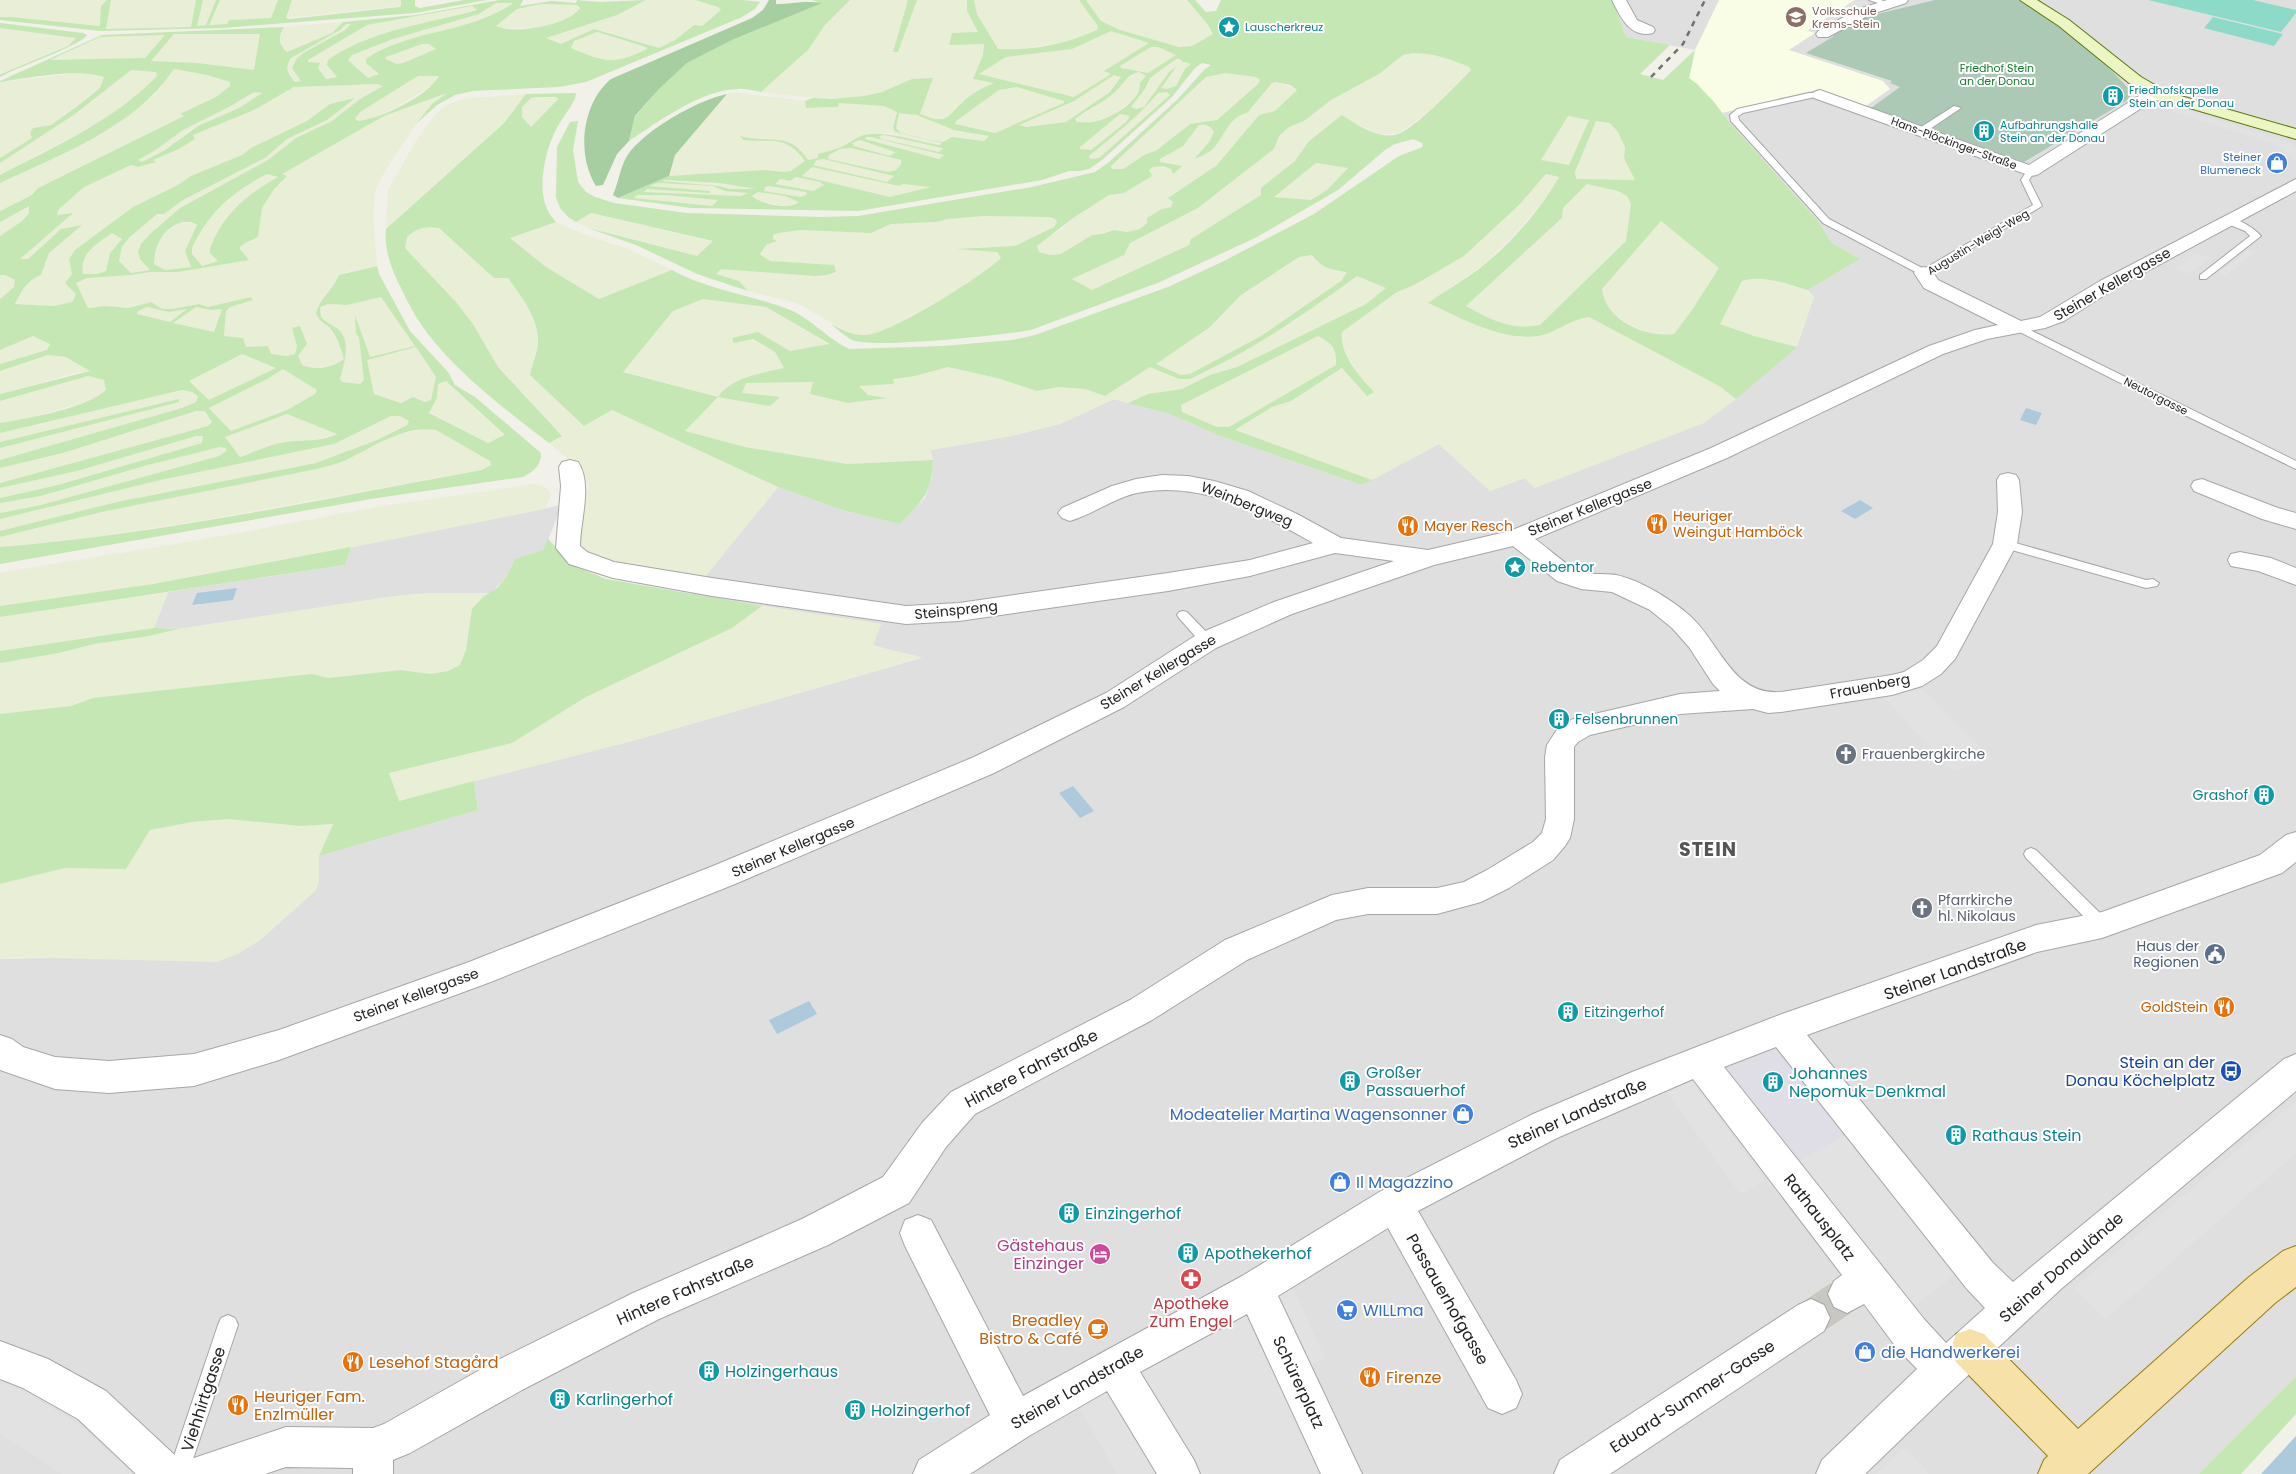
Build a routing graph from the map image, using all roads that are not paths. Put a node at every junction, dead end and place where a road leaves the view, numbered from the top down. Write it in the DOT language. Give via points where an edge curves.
graph roads {
  1 [pos="1619,0"];
  2 [pos="2027,0"];
  3 [pos="1887,1"];
  4 [pos="1648,30"];
  5 [pos="1823,34"];
  6 [pos="1820,95"];
  7 [pos="2161,95"];
  8 [pos="1957,108"];
  9 [pos="1920,131"];
  10 [pos="2296,134"];
  11 [pos="2031,171"];
  12 [pos="2296,184"];
  13 [pos="2226,220"];
  14 [pos="1924,273"];
  15 [pos="2203,277"];
  16 [pos="2016,326"];
  17 [pos="2296,465"];
  18 [pos="570,467"];
  19 [pos="2008,480"];
  20 [pos="2202,486"];
  21 [pos="1070,513"];
  22 [pos="2296,521"];
  23 [pos="1517,537"];
  24 [pos="2005,544"];
  25 [pos="1335,545"];
  26 [pos="1429,558"];
  27 [pos="2240,560"];
  28 [pos="2296,577"];
  29 [pos="2153,583"];
  30 [pos="1183,615"];
  31 [pos="1207,641"];
  32 [pos="1711,661"];
  33 [pos="1753,699"];
  34 [pos="1680,704"];
  35 [pos="1583,726"];
  36 [pos="2031,854"];
  37 [pos="2288,854"];
  38 [pos="2102,925"];
  39 [pos="1782,1029"];
  40 [pos="0,1050"];
  41 [pos="1699,1061"];
  42 [pos="2296,1070"];
  43 [pos="1394,1204"];
  44 [pos="918,1233"];
  45 [pos="2296,1264"];
  46 [pos="1255,1289"];
  47 [pos="2012,1308"];
  48 [pos="1811,1318"];
  49 [pos="228,1325"];
  50 [pos="1957,1359"];
  51 [pos="0,1360"];
  52 [pos="1114,1365"];
  53 [pos="1502,1394"];
  54 [pos="1015,1422"];
  55 [pos="373,1461"];
  56 [pos="2067,1465"];
  57 [pos="166,1474"];
  58 [pos="178,1474"];
  59 [pos="202,1474"];
  60 [pos="933,1474"];
  61 [pos="1180,1474"];
  62 [pos="1342,1474"];
  63 [pos="1574,1474"];
  64 [pos="1836,1474"];
  1 -- 4 [label="street" via="1631,23"];
  2 -- 7 [label="street" via="2064,23 2136,80"];
  3 -- 5 [label="street"];
  6 -- 9 [label="street, Hans-Plöckinger-Straße"];
  6 -- 14 [label="lane" via="1740,112 1734,115 1735,121 1826,221"];
  7 -- 10 [label="street"];
  7 -- 11 [label="street, Hans-Plöckinger-Straße" via="2145,98"];
  8 -- 9 [label="lane"];
  9 -- 11 [label="street, Hans-Plöckinger-Straße"];
  11 -- 14 [label="lane, Augustin-Weigl-Weg" via="2025,180 2038,206"];
  12 -- 13 [label="street, Steiner Kellergasse"];
  13 -- 15 [label="lane" via="2256,236"];
  13 -- 16 [label="street, Steiner Kellergasse" via="2057,317"];
  14 -- 16 [label="street, Augustin-Weigl-Weg" via="1931,284"];
  16 -- 17 [label="lane, Neutorgasse"];
  16 -- 23 [label="street, Steiner Kellergasse" via="1936,350 1719,453"];
  18 -- 25 [label="street, Steinspreng" via="574,480 568,548 587,562 684,583 906,616 959,612 1168,582 1250,568"];
  19 -- 24 [label="street, Frauenberg" via="2010,512"];
  20 -- 22 [label="street" via="2270,514"];
  21 -- 25 [label="street, Weinbergweg" via="1134,486 1168,480 1199,484 1288,518"];
  23 -- 26 [label="street, Steiner Kellergasse"];
  23 -- 32 [label="street, Frauenberg" via="1566,574 1581,581 1616,584 1659,604 1698,640"];
  24 -- 29 [label="lane" via="2146,584"];
  24 -- 33 [label="street, Frauenberg" via="1946,652 1932,668 1913,679 1892,685 1781,702"];
  25 -- 26 [label="street, Steinspreng"];
  26 -- 31 [label="street, Steiner Kellergasse" via="1283,608"];
  27 -- 28 [label="street" via="2262,564"];
  30 -- 31 [label="lane"];
  31 -- 40 [label="street, Steiner Kellergasse" via="1114,700 941,784 623,917 279,1045 194,1070 109,1077 55,1073 13,1060"];
  32 -- 33 [label="street, Frauenberg" via="1736,690"];
  32 -- 34 [label="street" via="1697,688"];
  33 -- 34 [label="street, Frauenberg"];
  34 -- 35 [label="street, Frauenberg"];
  35 -- 55 [label="street, Hintere Fahrstraße" via="1568,735 1561,745 1560,820 1555,838 1543,851 1498,879 1470,893 1437,901 1368,901 1332,908 1236,950 1141,1010 963,1103 934,1135 898,1195 646,1306 508,1376 396,1439"];
  36 -- 38 [label="lane"];
  37 -- 38 [label="street, Steiner Landstraße"];
  38 -- 39 [label="street, Steiner Landstraße" via="2036,939"];
  39 -- 41 [label="street, Steiner Landstraße"];
  39 -- 47 [label="street" via="1980,1276"];
  41 -- 43 [label="street, Steiner Landstraße" via="1522,1137"];
  41 -- 50 [label="street, Rathausplatz" via="1857,1287 1910,1333"];
  42 -- 47 [label="street, Steiner Donaulände"];
  43 -- 46 [label="street, Steiner Landstraße"];
  43 -- 53 [label="street, Passauerhofgasse"];
  44 -- 54 [label="street"];
  45 -- 56 [label="main road" via="2262,1290"];
  46 -- 52 [label="street, Steiner Landstraße"];
  46 -- 62 [label="street, Schürerplatz"];
  47 -- 50 [label="street, Steiner Donaulände"];
  48 -- 63 [label="street, Eduard-Summer-Gasse"];
  49 -- 58 [label="lane, Viehhirtgasse"];
  50 -- 56 [label="main road"];
  50 -- 64 [label="street, Steiner Donaulände"];
  51 -- 57 [label="street" via="34,1373 92,1405"];
  52 -- 54 [label="street, Steiner Landstraße"];
  52 -- 61 [label="street"];
  54 -- 60 [label="street, Steiner Landstraße"];
  55 -- 59 [label="street, Hintere Fahrstraße" via="286,1447"];
}
